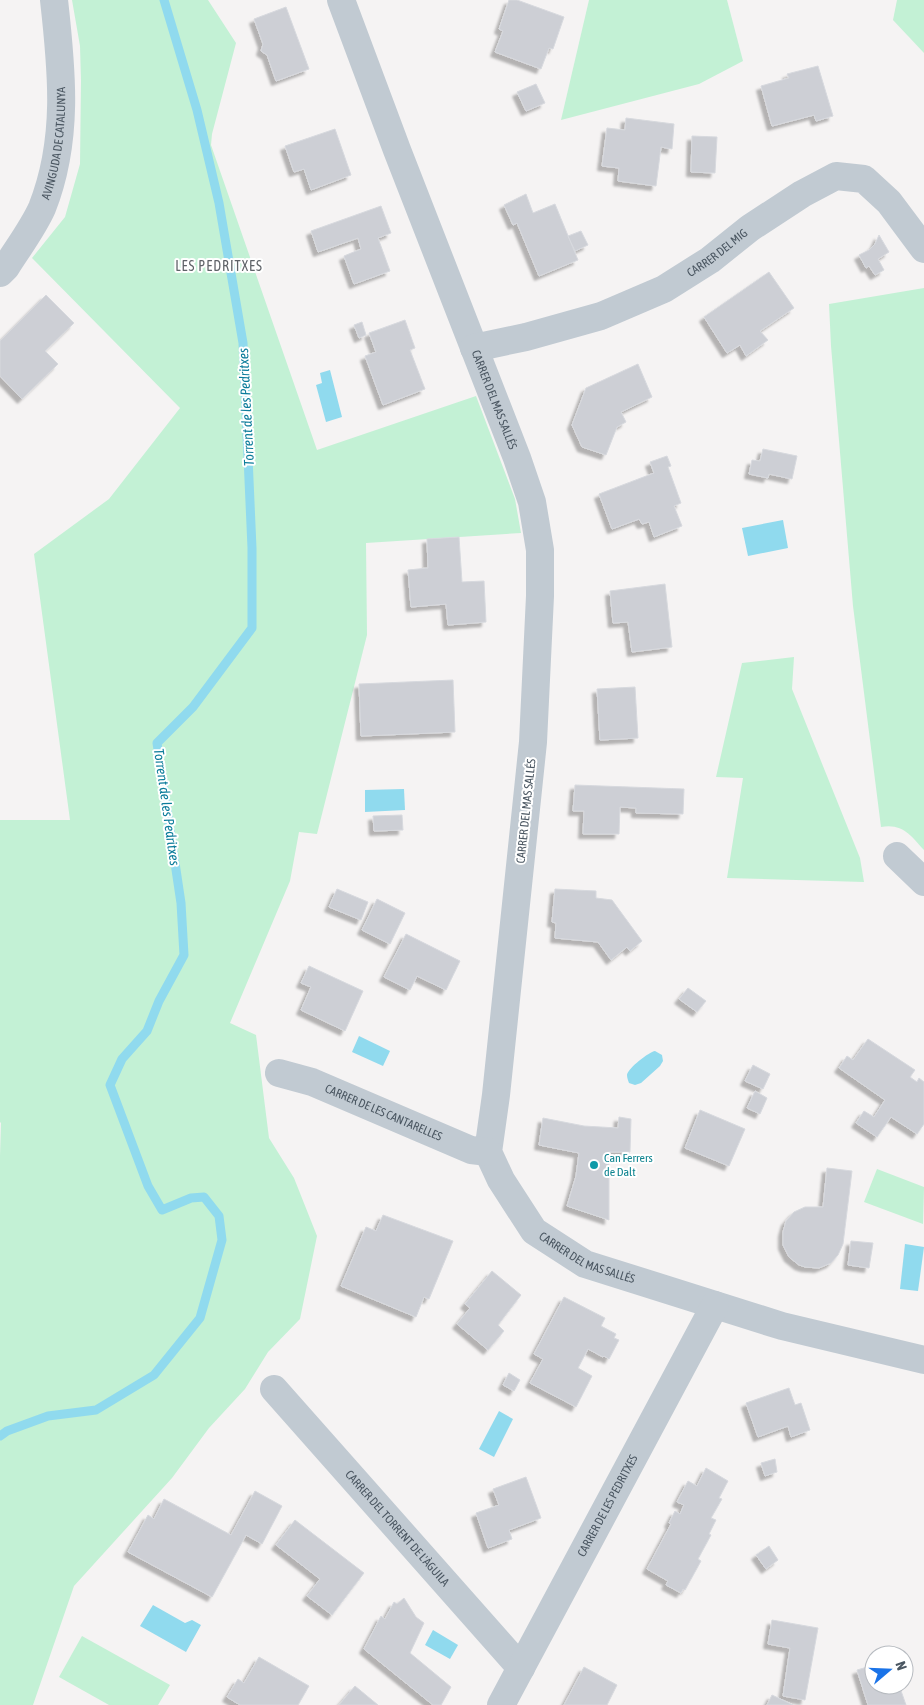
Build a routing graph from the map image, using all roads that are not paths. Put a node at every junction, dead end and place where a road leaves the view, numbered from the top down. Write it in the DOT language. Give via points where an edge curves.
graph roads {
  1 [pos="54,0"];
  2 [pos="341,0"];
  3 [pos="924,249"];
  4 [pos="0,273"];
  5 [pos="474,348"];
  6 [pos="897,856"];
  7 [pos="924,882"];
  8 [pos="279,1073"];
  9 [pos="488,1152"];
  10 [pos="714,1305"];
  11 [pos="924,1360"];
  12 [pos="274,1389"];
  13 [pos="521,1668"];
  14 [pos="501,1705"];
  1 -- 4 [label="street, AVINGUDA DE CATALUNYA" via="61,62 61,129 57,157 41,209"];
  2 -- 5 [label="street, CARRER DEL MAS SALLÉS"];
  3 -- 5 [label="street, CARRER DEL MIG" via="889,202 864,179 836,176 764,218 710,260 664,289 601,316"];
  5 -- 9 [label="street, CARRER DEL MAS SALLÉS" via="532,502 540,550 534,742"];
  6 -- 7 [label="street"];
  8 -- 9 [label="street, CARRER DE LES CANTARELLES" via="312,1082 471,1150"];
  9 -- 10 [label="street, CARRER DEL MAS SALLÉS" via="501,1180 534,1231 584,1264"];
  10 -- 11 [label="street, CARRER DEL MAS SALLÉS" via="782,1326"];
  10 -- 13 [label="street, CARRER DE LES PEDRITXES"];
  12 -- 13 [label="street, CARRER DEL TORRENT DE L'ÀGUILA"];
  13 -- 14 [label="street, CARRER DE LES PEDRITXES"];
}
